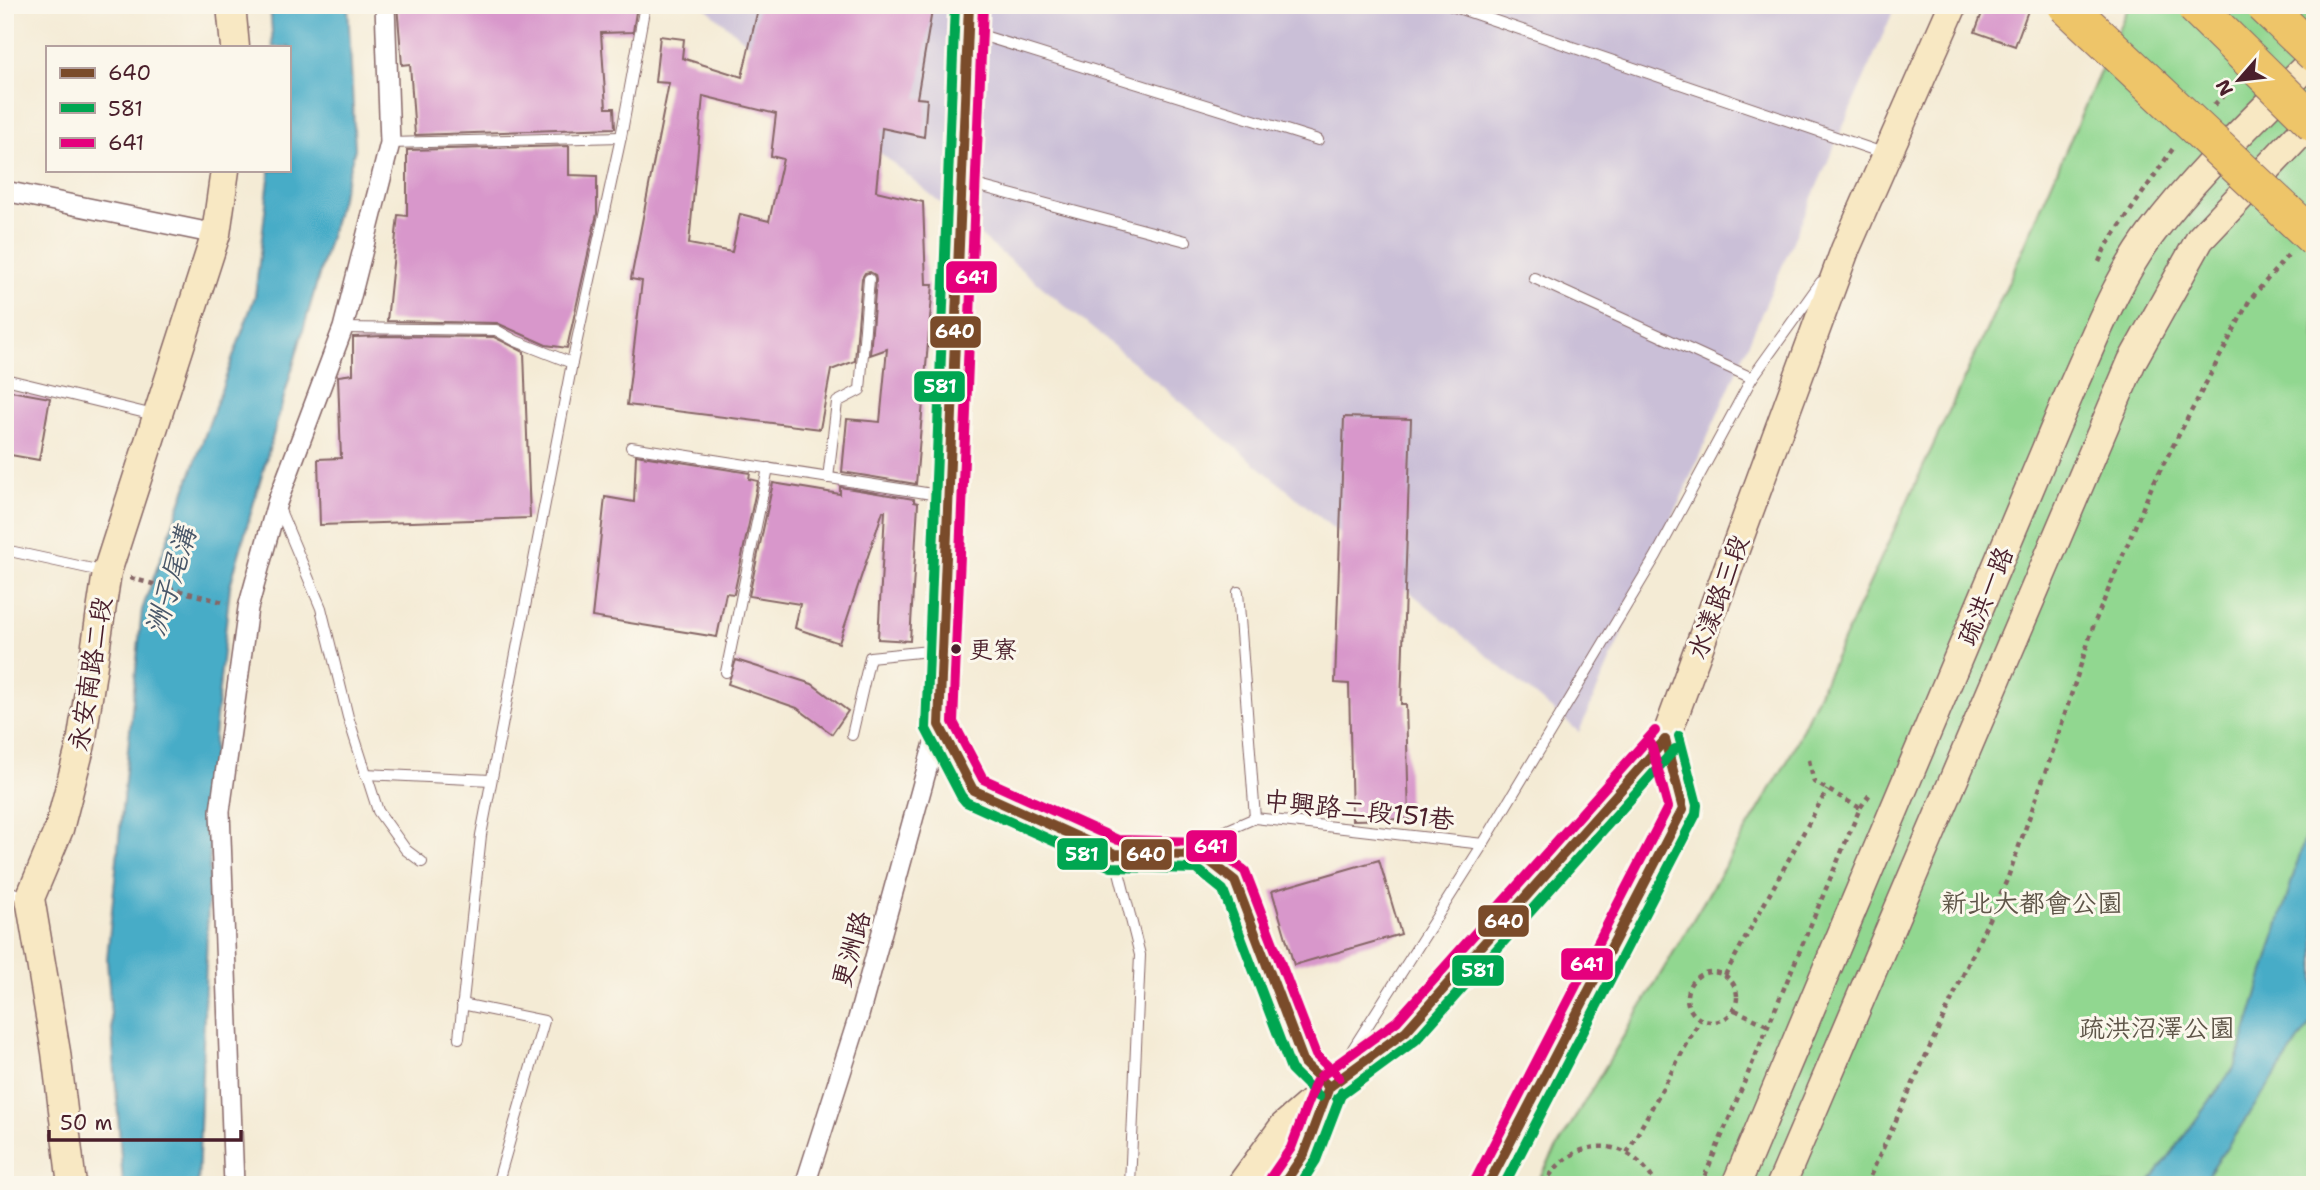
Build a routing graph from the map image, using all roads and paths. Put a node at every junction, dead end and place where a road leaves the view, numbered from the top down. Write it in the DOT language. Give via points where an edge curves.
graph roads {
  1 [pos="231,5"];
  2 [pos="385,5"];
  3 [pos="645,5"];
  4 [pos="1449,5"];
  5 [pos="1953,5"];
  6 [pos="2066,5"];
  7 [pos="2194,5"];
  8 [pos="2264,5"];
  9 [pos="968,18"];
  10 [pos="235,46"];
  11 [pos="2315,56"];
  12 [pos="2315,121"];
  13 [pos="621,137"];
  14 [pos="1318,140"];
  15 [pos="390,143"];
  16 [pos="1887,154"];
  17 [pos="225,172"];
  18 [pos="962,181"];
  19 [pos="5,191"];
  20 [pos="216,234"];
  21 [pos="1186,241"];
  22 [pos="2302,246"];
  23 [pos="1845,250"];
  24 [pos="1534,278"];
  25 [pos="869,279"];
  26 [pos="343,328"];
  27 [pos="572,363"];
  28 [pos="1752,378"];
  29 [pos="5,379"];
  30 [pos="156,416"];
  31 [pos="631,447"];
  32 [pos="768,468"];
  33 [pos="828,478"];
  34 [pos="949,497"];
  35 [pos="277,503"];
  36 [pos="5,550"];
  37 [pos="107,572"];
  38 [pos="1238,592"];
  39 [pos="248,608"];
  40 [pos="943,650"];
  41 [pos="726,672"];
  42 [pos="939,725"];
  43 [pos="852,735"];
  44 [pos="1665,740"];
  45 [pos="1810,760"];
  46 [pos="365,774"];
  47 [pos="492,780"];
  48 [pos="1827,790"];
  49 [pos="1860,808"];
  50 [pos="1255,818"];
  51 [pos="1483,844"];
  52 [pos="1115,854"];
  53 [pos="1202,855"];
  54 [pos="422,862"];
  55 [pos="18,894"];
  56 [pos="1725,975"];
  57 [pos="462,1004"];
  58 [pos="1735,1010"];
  59 [pos="1700,1020"];
  60 [pos="1767,1025"];
  61 [pos="459,1038"];
  62 [pos="1329,1087"];
  63 [pos="1627,1153"];
  64 [pos="72,1185"];
  65 [pos="234,1185"];
  66 [pos="498,1185"];
  67 [pos="805,1185"];
  68 [pos="1130,1185"];
  69 [pos="1241,1185"];
  70 [pos="1283,1185"];
  71 [pos="1488,1185"];
  72 [pos="1544,1185"];
  73 [pos="1656,1185"];
  74 [pos="1736,1185"];
  75 [pos="1781,1185"];
  76 [pos="1866,1185"];
  1 -- 10 [label="street"];
  2 -- 15 [label="street"];
  3 -- 13 [label="lane"];
  4 -- 16 [label="lane"];
  5 -- 16 [label="street, 水漾路三段"];
  6 -- 22 [label="highway, bridge"];
  7 -- 12 [label="highway, bridge"];
  8 -- 11 [label="highway, bridge"];
  9 -- 14 [label="lane"];
  9 -- 18 [label="street"];
  11 -- 74 [label="street, 疏洪一路" via="2193,183 2150,235 2118,285"];
  12 -- 75 [label="street, 疏洪一路" via="2200,240 2132,361"];
  13 -- 15 [label="lane"];
  13 -- 27 [label="lane"];
  15 -- 26 [label="street"];
  16 -- 23 [label="street, 水漾路三段"];
  17 -- 20 [label="street, 永安南路二段"];
  18 -- 21 [label="lane"];
  18 -- 34 [label="street"];
  19 -- 20 [label="street"];
  20 -- 30 [label="street, 永安南路二段"];
  22 -- 76 [label="path" via="2249,301 2152,486 2094,624 2007,880"];
  23 -- 28 [label="lane"];
  23 -- 44 [label="street, 水漾路三段"];
  24 -- 28 [label="lane"];
  25 -- 33 [label="lane" via="860,390 837,402"];
  26 -- 27 [label="lane" via="496,330"];
  26 -- 35 [label="street"];
  27 -- 47 [label="lane"];
  28 -- 51 [label="lane" via="1656,556"];
  29 -- 30 [label="lane"];
  30 -- 37 [label="street, 永安南路二段"];
  31 -- 32 [label="lane"];
  32 -- 33 [label="lane"];
  32 -- 41 [label="lane"];
  33 -- 34 [label="lane"];
  34 -- 40 [label="street"];
  35 -- 39 [label="street"];
  35 -- 46 [label="lane" via="321,608"];
  36 -- 37 [label="lane"];
  37 -- 39 [label="path"];
  37 -- 55 [label="street, 永安南路二段" via="81,744 59,828"];
  38 -- 50 [label="lane"];
  39 -- 65 [label="street" via="220,811"];
  40 -- 42 [label="street"];
  40 -- 43 [label="lane" via="870,657"];
  42 -- 52 [label="street" via="973,790"];
  42 -- 67 [label="street, 更洲路" via="858,1020"];
  44 -- 62 [label="street, 水漾路三段" via="1406,1031"];
  44 -- 71 [label="street" via="1683,809"];
  45 -- 48 [label="path" via="1814,782"];
  46 -- 47 [label="lane"];
  46 -- 54 [label="lane" via="378,811 406,850"];
  47 -- 57 [label="lane" via="481,835"];
  48 -- 49 [label="path"];
  48 -- 56 [label="path"];
  50 -- 51 [label="lane, 中興路二段151巷"];
  50 -- 53 [label="lane, 中興路二段151巷" via="1223,832"];
  51 -- 62 [label="lane"];
  52 -- 53 [label="street"];
  52 -- 68 [label="lane" via="1140,955"];
  53 -- 62 [label="street" via="1235,881 1304,1063"];
  55 -- 64 [label="street, 永安南路二段" via="56,1052"];
  56 -- 58 [label="path" via="1737,990"];
  56 -- 59 [label="path" via="1706,972 1690,985 1688,1004"];
  57 -- 61 [label="lane"];
  57 -- 66 [label="lane" via="544,1021"];
  58 -- 59 [label="path" via="1720,1022"];
  58 -- 60 [label="path"];
  59 -- 63 [label="path"];
  62 -- 69 [label="street, 水漾路三段" via="1284,1126"];
  62 -- 70 [label="street" via="1304,1154"];
  63 -- 72 [label="path" via="1603,1147 1579,1150 1564,1158"];
  63 -- 73 [label="path" via="1640,1162"];
}
